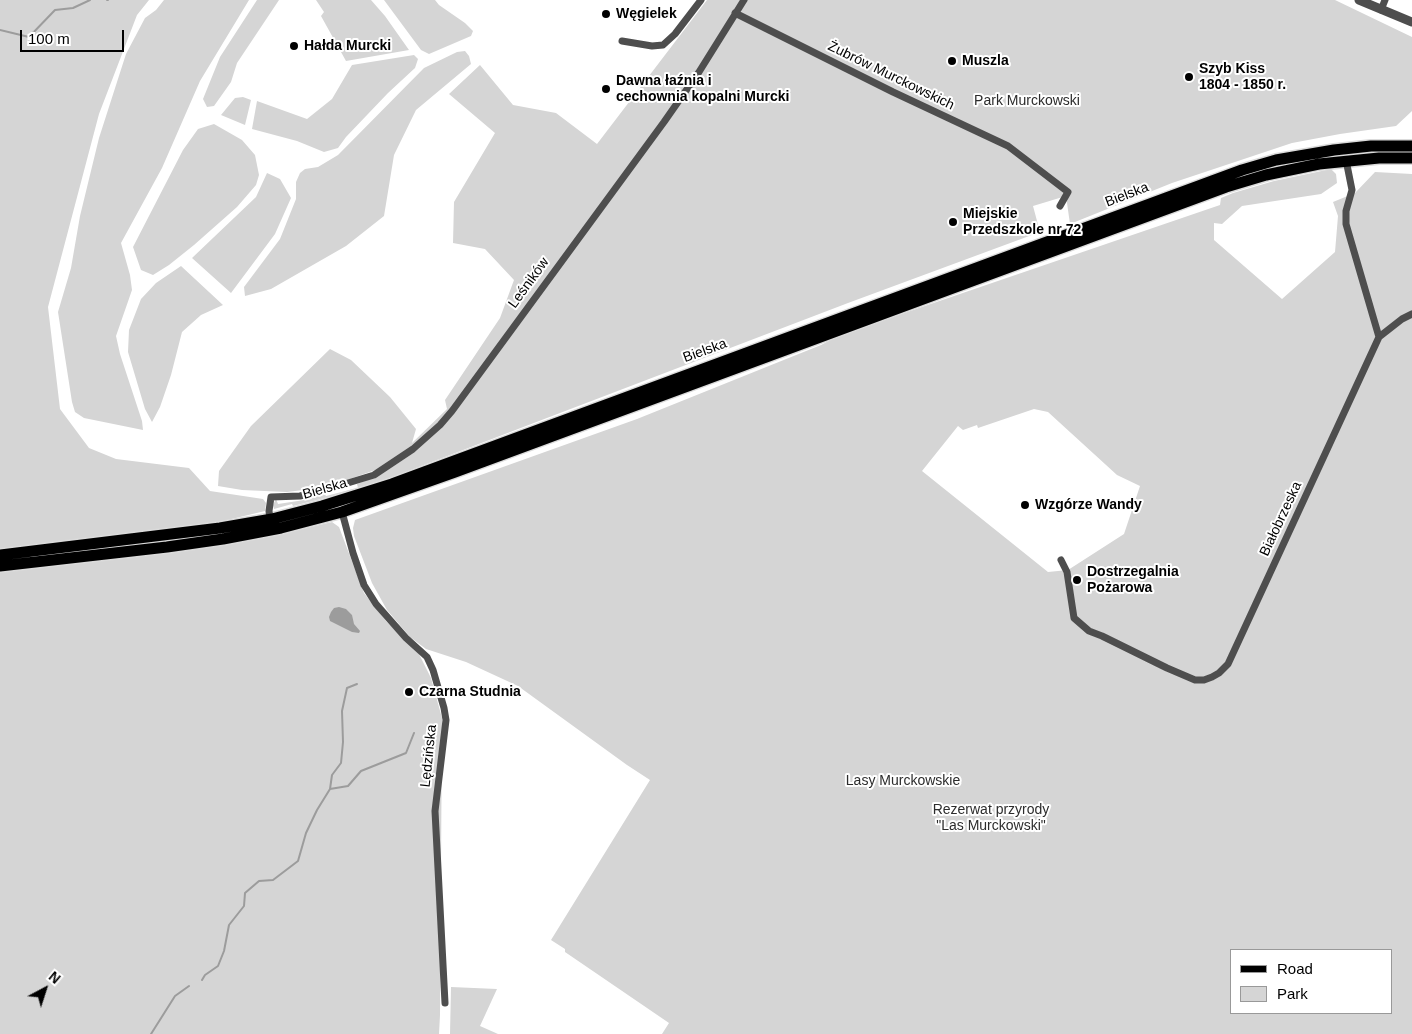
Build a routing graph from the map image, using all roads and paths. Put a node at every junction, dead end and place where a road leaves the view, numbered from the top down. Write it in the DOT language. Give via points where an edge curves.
graph roads {
  1 [pos="701,0"];
  2 [pos="744,0"];
  3 [pos="1359,0"];
  4 [pos="1385,0"];
  5 [pos="1381,10"];
  6 [pos="735,13"];
  7 [pos="1412,22"];
  8 [pos="1412,26"];
  9 [pos="622,41"];
  10 [pos="1412,137"];
  11 [pos="1371,146"];
  12 [pos="1412,146"];
  13 [pos="1412,158"];
  14 [pos="1346,160"];
  15 [pos="1060,206"];
  16 [pos="1412,314"];
  17 [pos="1379,337"];
  18 [pos="342,512"];
  19 [pos="270,519"];
  20 [pos="0,555"];
  21 [pos="1061,560"];
  22 [pos="0,566"];
  23 [pos="445,1003"];
  1 -- 9 [label="street" via="663,45"];
  2 -- 6 [label="street, Leśników"];
  3 -- 5 [label="street"];
  4 -- 5 [label="street"];
  5 -- 7 [label="street"];
  5 -- 8 [label="street"];
  6 -- 15 [label="street, Żubrów Murckowskich" via="1008,146 1068,192"];
  6 -- 19 [label="street, Leśników" via="669,116 440,425 413,449 374,474 300,496 271,496"];
  10 -- 11 [label="main road"];
  11 -- 12 [label="main road, Bielska"];
  11 -- 19 [label="main road, Bielska" via="1276,160 1222,176 392,484"];
  13 -- 14 [label="main road, Bielska"];
  14 -- 17 [label="street" via="1352,190 1346,224"];
  14 -- 18 [label="main road, Bielska" via="1296,168 1226,188"];
  16 -- 17 [label="street"];
  17 -- 21 [label="street, Białobrzeska" via="1228,664 1219,673 1204,680 1195,680 1089,632 1074,618 1067,572"];
  18 -- 22 [label="main road, Bielska" via="223,539"];
  18 -- 23 [label="street, Lędzińska" via="364,585 376,604 427,657 444,708 446,720 436,811"];
  19 -- 20 [label="main road, Bielska" via="166,536"];
}
